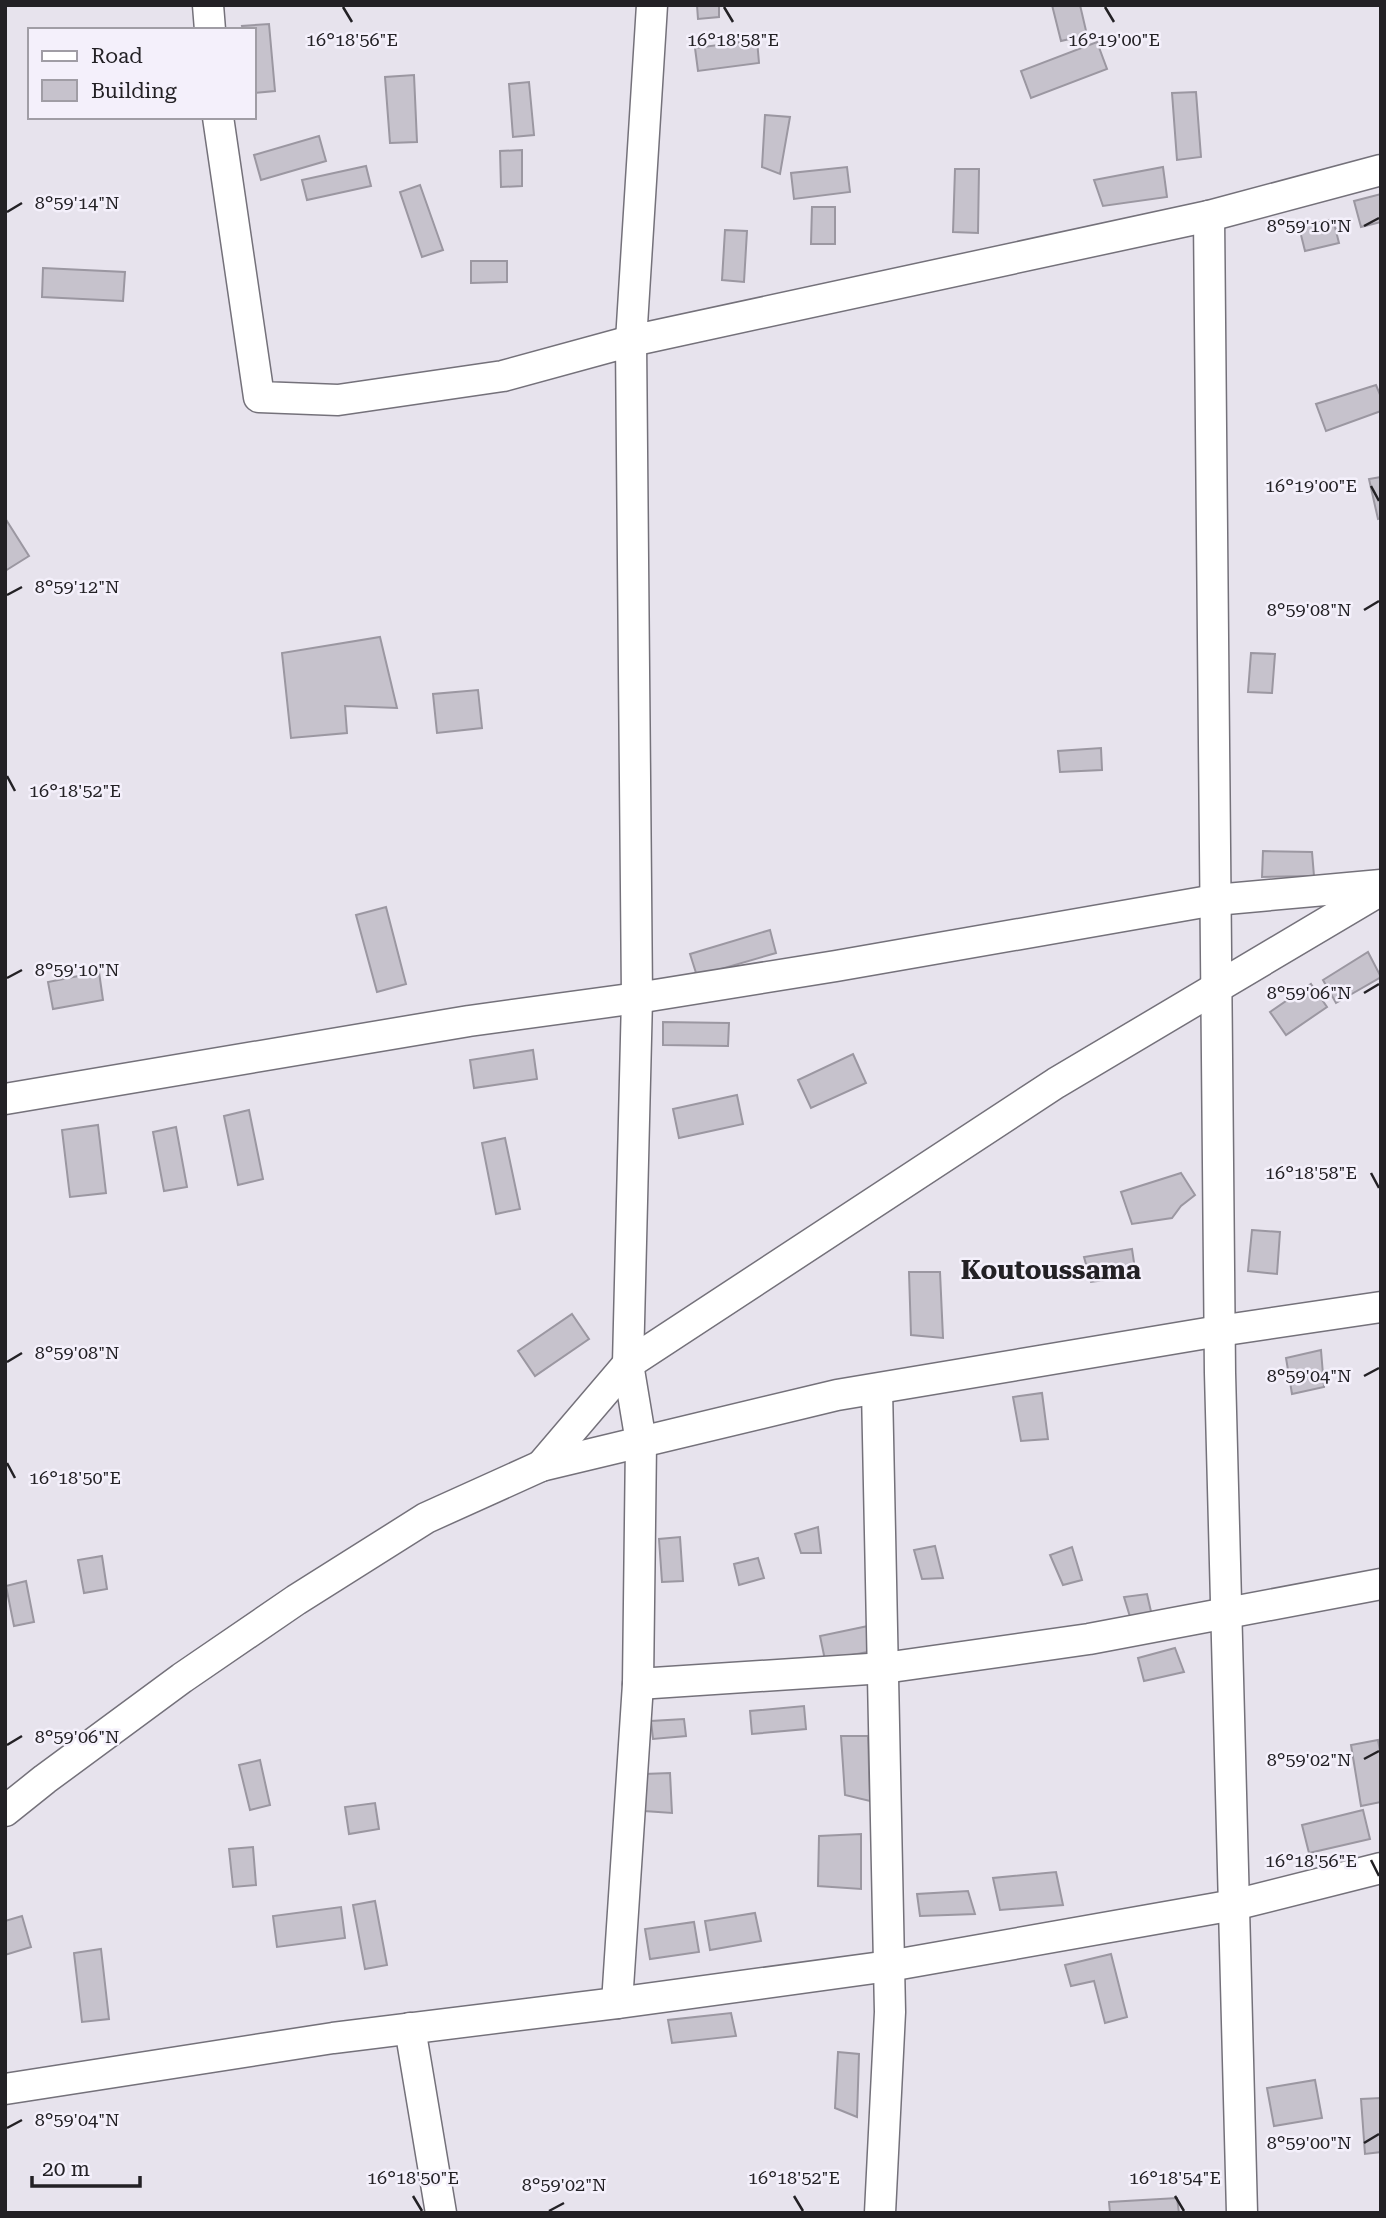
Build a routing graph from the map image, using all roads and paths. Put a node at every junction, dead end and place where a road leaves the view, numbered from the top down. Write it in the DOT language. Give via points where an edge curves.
graph roads {
  1 [pos="208,5"];
  2 [pos="652,5"];
  3 [pos="210,28"];
  4 [pos="218,119"];
  5 [pos="1381,170"];
  6 [pos="1209,216"];
  7 [pos="631,341"];
  8 [pos="1381,887"];
  9 [pos="1215,900"];
  10 [pos="1216,988"];
  11 [pos="637,998"];
  12 [pos="5,1099"];
  13 [pos="1381,1307"];
  14 [pos="1219,1331"];
  15 [pos="628,1364"];
  16 [pos="877,1389"];
  17 [pos="641,1442"];
  18 [pos="541,1466"];
  19 [pos="1381,1584"];
  20 [pos="1226,1615"];
  21 [pos="884,1668"];
  22 [pos="639,1684"];
  23 [pos="5,1811"];
  24 [pos="1381,1868"];
  25 [pos="1234,1905"];
  26 [pos="889,1966"];
  27 [pos="617,2003"];
  28 [pos="410,2028"];
  29 [pos="5,2089"];
  30 [pos="441,2213"];
  31 [pos="880,2213"];
  32 [pos="1242,2213"];
  1 -- 3 [label="street"];
  2 -- 7 [label="street"];
  4 -- 7 [label="street" via="259,397 338,400 489,378"];
  5 -- 6 [label="street"];
  6 -- 7 [label="street"];
  6 -- 9 [label="street"];
  7 -- 11 [label="street"];
  8 -- 9 [label="street"];
  8 -- 10 [label="street"];
  9 -- 10 [label="street"];
  9 -- 11 [label="street"];
  10 -- 14 [label="street"];
  10 -- 15 [label="street" via="1056,1083"];
  11 -- 12 [label="street" via="469,1021"];
  11 -- 15 [label="street"];
  13 -- 14 [label="street"];
  14 -- 16 [label="street"];
  14 -- 20 [label="street"];
  15 -- 17 [label="street"];
  15 -- 18 [label="street"];
  16 -- 17 [label="street"];
  16 -- 21 [label="street"];
  17 -- 18 [label="street"];
  17 -- 22 [label="street"];
  18 -- 23 [label="street" via="426,1518 296,1600"];
  19 -- 20 [label="street"];
  20 -- 21 [label="street"];
  20 -- 25 [label="street"];
  21 -- 22 [label="street"];
  21 -- 26 [label="street"];
  22 -- 27 [label="street"];
  24 -- 25 [label="street"];
  25 -- 26 [label="street"];
  25 -- 32 [label="street"];
  26 -- 27 [label="street"];
  26 -- 31 [label="street"];
  27 -- 28 [label="street"];
  28 -- 29 [label="street"];
  28 -- 30 [label="street"];
}
